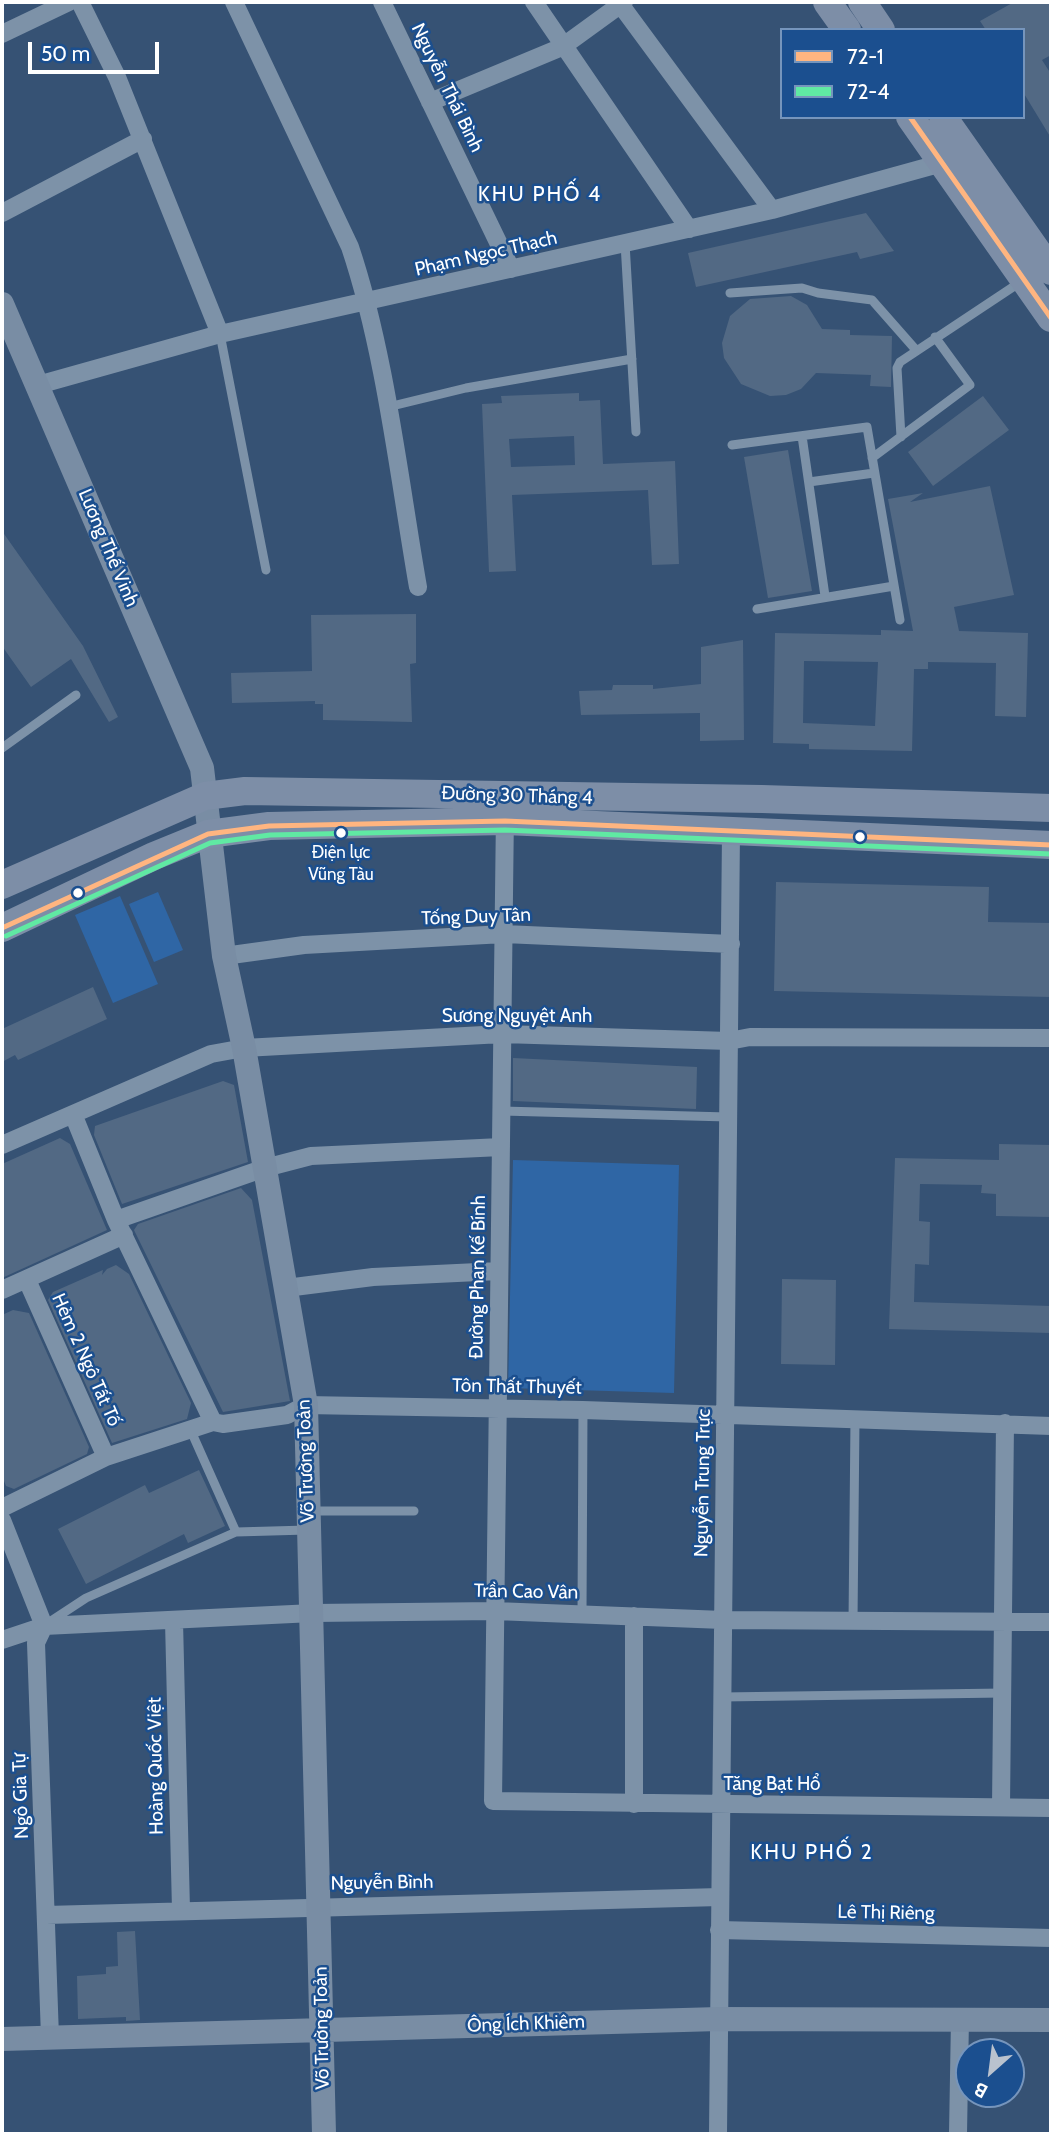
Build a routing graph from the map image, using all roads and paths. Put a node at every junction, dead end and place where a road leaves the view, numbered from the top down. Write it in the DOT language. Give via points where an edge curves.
graph roads {
  1 [pos="69,2"];
  2 [pos="80,2"];
  3 [pos="234,2"];
  4 [pos="382,2"];
  5 [pos="534,2"];
  6 [pos="827,2"];
  7 [pos="862,2"];
  8 [pos="622,3"];
  9 [pos="846,28"];
  10 [pos="880,28"];
  11 [pos="2,34"];
  12 [pos="562,47"];
  13 [pos="430,102"];
  14 [pos="911,119"];
  15 [pos="944,119"];
  16 [pos="143,139"];
  17 [pos="942,163"];
  18 [pos="772,210"];
  19 [pos="2,213"];
  20 [pos="689,229"];
  21 [pos="625,243"];
  22 [pos="511,269"];
  23 [pos="1039,279"];
  24 [pos="730,293"];
  25 [pos="366,303"];
  26 [pos="2,304"];
  27 [pos="1051,316"];
  28 [pos="220,334"];
  29 [pos="935,337"];
  30 [pos="916,350"];
  31 [pos="632,359"];
  32 [pos="38,385"];
  33 [pos="387,408"];
  34 [pos="636,432"];
  35 [pos="802,436"];
  36 [pos="901,437"];
  37 [pos="732,445"];
  38 [pos="872,458"];
  39 [pos="874,473"];
  40 [pos="808,482"];
  41 [pos="266,569"];
  42 [pos="894,586"];
  43 [pos="418,587"];
  44 [pos="825,596"];
  45 [pos="757,609"];
  46 [pos="900,620"];
  47 [pos="76,695"];
  48 [pos="2,748"];
  49 [pos="205,796"];
  50 [pos="939,805"];
  51 [pos="505,808"];
  52 [pos="1051,808"];
  53 [pos="732,832"];
  54 [pos="208,834"];
  55 [pos="938,841"];
  56 [pos="1051,845"];
  57 [pos="2,885"];
  58 [pos="2,928"];
  59 [pos="503,934"];
  60 [pos="731,944"];
  61 [pos="224,956"];
  62 [pos="502,1034"];
  63 [pos="1051,1038"];
  64 [pos="729,1041"];
  65 [pos="244,1048"];
  66 [pos="502,1111"];
  67 [pos="73,1114"];
  68 [pos="728,1117"];
  69 [pos="2,1145"];
  70 [pos="501,1147"];
  71 [pos="265,1168"];
  72 [pos="120,1228"];
  73 [pos="499,1271"];
  74 [pos="27,1280"];
  75 [pos="286,1288"];
  76 [pos="2,1290"];
  77 [pos="306,1405"];
  78 [pos="498,1408"];
  79 [pos="583,1410"];
  80 [pos="725,1415"];
  81 [pos="855,1419"];
  82 [pos="213,1422"];
  83 [pos="1005,1423"];
  84 [pos="1051,1426"];
  85 [pos="191,1432"];
  86 [pos="106,1457"];
  87 [pos="2,1508"];
  88 [pos="414,1511"];
  89 [pos="2,1520"];
  90 [pos="308,1520"];
  91 [pos="236,1532"];
  92 [pos="495,1611"];
  93 [pos="313,1613"];
  94 [pos="582,1614"];
  95 [pos="634,1616"];
  96 [pos="723,1620"];
  97 [pos="1005,1620"];
  98 [pos="174,1621"];
  99 [pos="853,1621"];
  100 [pos="1051,1622"];
  101 [pos="44,1626"];
  102 [pos="2,1640"];
  103 [pos="1003,1693"];
  104 [pos="722,1697"];
  105 [pos="493,1801"];
  106 [pos="634,1804"];
  107 [pos="720,1805"];
  108 [pos="1001,1806"];
  109 [pos="1051,1808"];
  110 [pos="720,1896"];
  111 [pos="318,1905"];
  112 [pos="181,1910"];
  113 [pos="46,1915"];
  114 [pos="719,1930"];
  115 [pos="1051,1938"];
  116 [pos="960,2018"];
  117 [pos="719,2019"];
  118 [pos="1051,2020"];
  119 [pos="324,2030"];
  120 [pos="50,2038"];
  121 [pos="2,2039"];
  122 [pos="324,2134"];
  123 [pos="718,2134"];
  124 [pos="958,2134"];
  1 -- 11 [label="street"];
  2 -- 16 [label="street"];
  3 -- 25 [label="street" via="350,247"];
  4 -- 13 [label="street, Nguyễn Thái Bình"];
  5 -- 12 [label="street"];
  6 -- 9 [label="main road"];
  7 -- 10 [label="main road"];
  8 -- 12 [label="street"];
  8 -- 18 [label="street"];
  12 -- 13 [label="street"];
  12 -- 20 [label="street"];
  13 -- 22 [label="street, Nguyễn Thái Bình"];
  14 -- 17 [label="main road"];
  15 -- 23 [label="main road"];
  16 -- 19 [label="street"];
  16 -- 28 [label="street"];
  17 -- 18 [label="street, Phạm Ngọc Thạch"];
  17 -- 23 [label="main road"];
  18 -- 20 [label="street, Phạm Ngọc Thạch"];
  20 -- 21 [label="street, Phạm Ngọc Thạch"];
  21 -- 22 [label="street, Phạm Ngọc Thạch"];
  21 -- 31 [label="lane"];
  22 -- 25 [label="street, Phạm Ngọc Thạch"];
  23 -- 27 [label="main road"];
  23 -- 29 [label="lane"];
  24 -- 30 [label="lane" via="802,288 872,300"];
  25 -- 28 [label="street, Phạm Ngọc Thạch"];
  25 -- 33 [label="street"];
  26 -- 32 [label="street, Lương Thế Vinh"];
  28 -- 32 [label="street, Phạm Ngọc Thạch"];
  28 -- 41 [label="lane"];
  29 -- 30 [label="lane"];
  29 -- 36 [label="lane" via="970,385"];
  30 -- 36 [label="lane" via="897,368"];
  31 -- 33 [label="lane" via="466,388"];
  31 -- 34 [label="lane"];
  32 -- 49 [label="street, Lương Thế Vinh" via="202,768"];
  33 -- 43 [label="street"];
  35 -- 37 [label="lane"];
  35 -- 38 [label="lane" via="867,427"];
  35 -- 40 [label="lane"];
  36 -- 38 [label="lane"];
  38 -- 39 [label="lane"];
  39 -- 40 [label="lane"];
  39 -- 42 [label="lane"];
  40 -- 44 [label="lane"];
  42 -- 44 [label="lane"];
  42 -- 46 [label="lane"];
  44 -- 45 [label="lane"];
  47 -- 48 [label="lane"];
  49 -- 51 [label="main road, Đường 30 Tháng 4" via="245,792"];
  49 -- 54 [label="street, Võ Trường Toản"];
  49 -- 57 [label="main road, Đường 30 Tháng 4"];
  50 -- 51 [label="main road, Đường 30 Tháng 4"];
  50 -- 52 [label="main road, Đường 30 Tháng 4"];
  50 -- 55 [label="main road"];
  51 -- 53 [label="main road, Đường 30 Tháng 4"];
  51 -- 54 [label="main road, Đường 30 Tháng 4"];
  51 -- 59 [label="street, Đường Phan Kế Bính"];
  53 -- 55 [label="main road, Đường 30 Tháng 4"];
  53 -- 60 [label="street, Nguyễn Trung Trực"];
  54 -- 58 [label="main road, Đường 30 Tháng 4"];
  54 -- 61 [label="street, Võ Trường Toản"];
  55 -- 56 [label="main road, Đường 30 Tháng 4"];
  59 -- 60 [label="street, Tống Duy Tân"];
  59 -- 61 [label="street, Tống Duy Tân" via="303,945"];
  59 -- 62 [label="street, Đường Phan Kế Bính"];
  60 -- 64 [label="street, Nguyễn Trung Trực"];
  61 -- 65 [label="street, Võ Trường Toản"];
  62 -- 64 [label="street, Sương Nguyệt Anh"];
  62 -- 65 [label="street, Sương Nguyệt Anh"];
  62 -- 66 [label="street, Đường Phan Kế Bính"];
  63 -- 64 [label="street, Sương Nguyệt Anh" via="750,1037"];
  64 -- 68 [label="street, Nguyễn Trung Trực"];
  65 -- 67 [label="street, Sương Nguyệt Anh" via="211,1054"];
  65 -- 71 [label="street, Võ Trường Toản"];
  66 -- 68 [label="lane"];
  66 -- 70 [label="street, Đường Phan Kế Bính"];
  67 -- 69 [label="street, Sương Nguyệt Anh"];
  67 -- 72 [label="street"];
  68 -- 80 [label="street, Nguyễn Trung Trực"];
  70 -- 71 [label="street" via="339,1153"];
  70 -- 73 [label="street, Đường Phan Kế Bính"];
  71 -- 72 [label="street"];
  71 -- 75 [label="street, Võ Trường Toản"];
  72 -- 74 [label="street"];
  72 -- 82 [label="street"];
  73 -- 75 [label="street" via="373,1277"];
  73 -- 78 [label="street, Đường Phan Kế Bính"];
  74 -- 76 [label="street"];
  74 -- 86 [label="street, Hẻm 2 Ngô Tất Tố"];
  75 -- 77 [label="street, Võ Trường Toản"];
  77 -- 78 [label="street, Tôn Thất Thuyết"];
  77 -- 82 [label="street, Tôn Thất Thuyết" via="286,1415"];
  77 -- 90 [label="street, Võ Trường Toản"];
  78 -- 79 [label="street, Tôn Thất Thuyết"];
  78 -- 92 [label="street, Đường Phan Kế Bính"];
  79 -- 80 [label="street, Tôn Thất Thuyết"];
  79 -- 94 [label="lane"];
  80 -- 81 [label="street, Tôn Thất Thuyết"];
  80 -- 96 [label="street, Nguyễn Trung Trực"];
  81 -- 83 [label="street, Tôn Thất Thuyết"];
  81 -- 99 [label="lane"];
  82 -- 85 [label="street, Tôn Thất Thuyết"];
  83 -- 84 [label="street, Tôn Thất Thuyết"];
  83 -- 97 [label="street"];
  85 -- 86 [label="street, Tôn Thất Thuyết"];
  85 -- 91 [label="lane"];
  86 -- 87 [label="street, Tôn Thất Thuyết"];
  88 -- 90 [label="lane"];
  89 -- 101 [label="street"];
  90 -- 91 [label="lane"];
  90 -- 93 [label="street, Võ Trường Toản"];
  91 -- 101 [label="lane" via="86,1598"];
  92 -- 93 [label="street, Trần Cao Vân"];
  92 -- 94 [label="street, Trần Cao Vân"];
  92 -- 105 [label="street, Đường Phan Kế Bính"];
  93 -- 98 [label="street, Trần Cao Vân"];
  93 -- 111 [label="street, Võ Trường Toản"];
  94 -- 95 [label="street, Trần Cao Vân"];
  95 -- 96 [label="street, Trần Cao Vân"];
  95 -- 106 [label="street"];
  96 -- 99 [label="street, Trần Cao Vân"];
  96 -- 104 [label="street, Nguyễn Trung Trực"];
  97 -- 99 [label="street, Trần Cao Vân"];
  97 -- 100 [label="street, Trần Cao Vân"];
  97 -- 103 [label="street"];
  98 -- 101 [label="street, Trần Cao Vân"];
  98 -- 112 [label="street, Hoàng Quốc Việt"];
  101 -- 102 [label="street, Trần Cao Vân"];
  101 -- 113 [label="street, Ngô Gia Tự" via="36,1643"];
  103 -- 104 [label="lane"];
  103 -- 108 [label="street"];
  104 -- 107 [label="street, Nguyễn Trung Trực"];
  105 -- 106 [label="street, Tăng Bạt Hổ"];
  106 -- 107 [label="street, Tăng Bạt Hổ"];
  107 -- 108 [label="street, Tăng Bạt Hổ"];
  107 -- 110 [label="street, Nguyễn Trung Trực"];
  108 -- 109 [label="street, Tăng Bạt Hổ"];
  110 -- 111 [label="street, Nguyễn Bình"];
  110 -- 114 [label="street, Nguyễn Trung Trực"];
  111 -- 112 [label="street, Nguyễn Bình"];
  111 -- 119 [label="street, Võ Trường Toản"];
  112 -- 113 [label="street, Nguyễn Bình"];
  113 -- 120 [label="street, Ngô Gia Tự"];
  114 -- 115 [label="street, Lê Thị Riêng"];
  114 -- 117 [label="street, Nguyễn Trung Trực"];
  116 -- 117 [label="street, Ông Ích Khiêm"];
  116 -- 118 [label="street, Ông Ích Khiêm"];
  116 -- 124 [label="street"];
  117 -- 119 [label="street, Ông Ích Khiêm"];
  117 -- 123 [label="street, Nguyễn Trung Trực"];
  119 -- 120 [label="street, Ông Ích Khiêm"];
  119 -- 122 [label="street, Võ Trường Toản"];
  120 -- 121 [label="street, Ông Ích Khiêm"];
}
